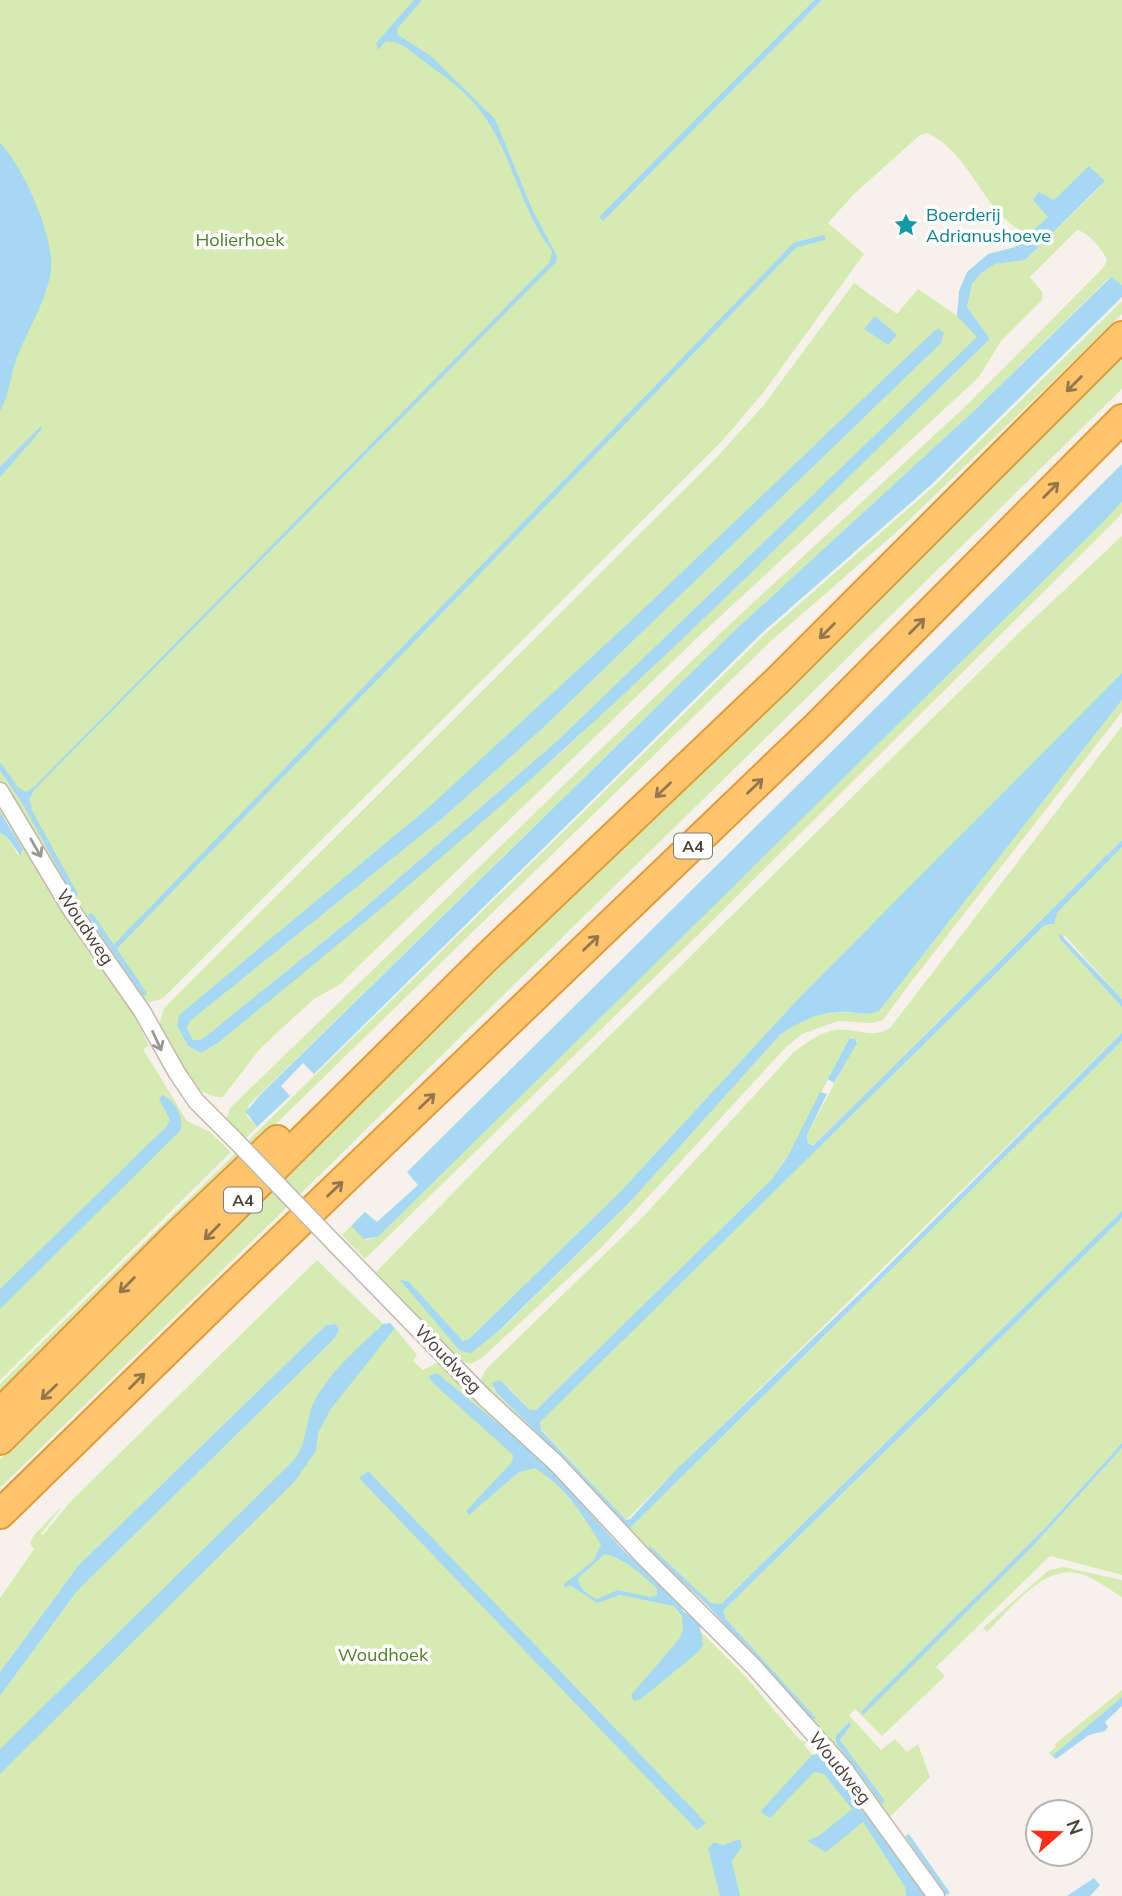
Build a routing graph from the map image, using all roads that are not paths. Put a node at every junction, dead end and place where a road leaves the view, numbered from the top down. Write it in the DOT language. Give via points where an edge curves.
graph roads {
  1 [pos="1122,336"];
  2 [pos="1122,419"];
  3 [pos="0,791"];
  4 [pos="485,959"];
  5 [pos="0,1413"];
  6 [pos="0,1440"];
  7 [pos="0,1514"];
  8 [pos="936,1896"];
  1 -- 4 [label="highway, A4, one-way" via="777,681"];
  7 -- 2 [label="highway, A4, one-way" via="817,726"];
  3 -- 8 [label="street, Woudweg, one-way, bridge" via="69,908 197,1101 754,1667 842,1766"];
  4 -- 5 [label="highway, A4, one-way" via="276,1141"];
  4 -- 6 [label="highway, A4, one-way"];
}
